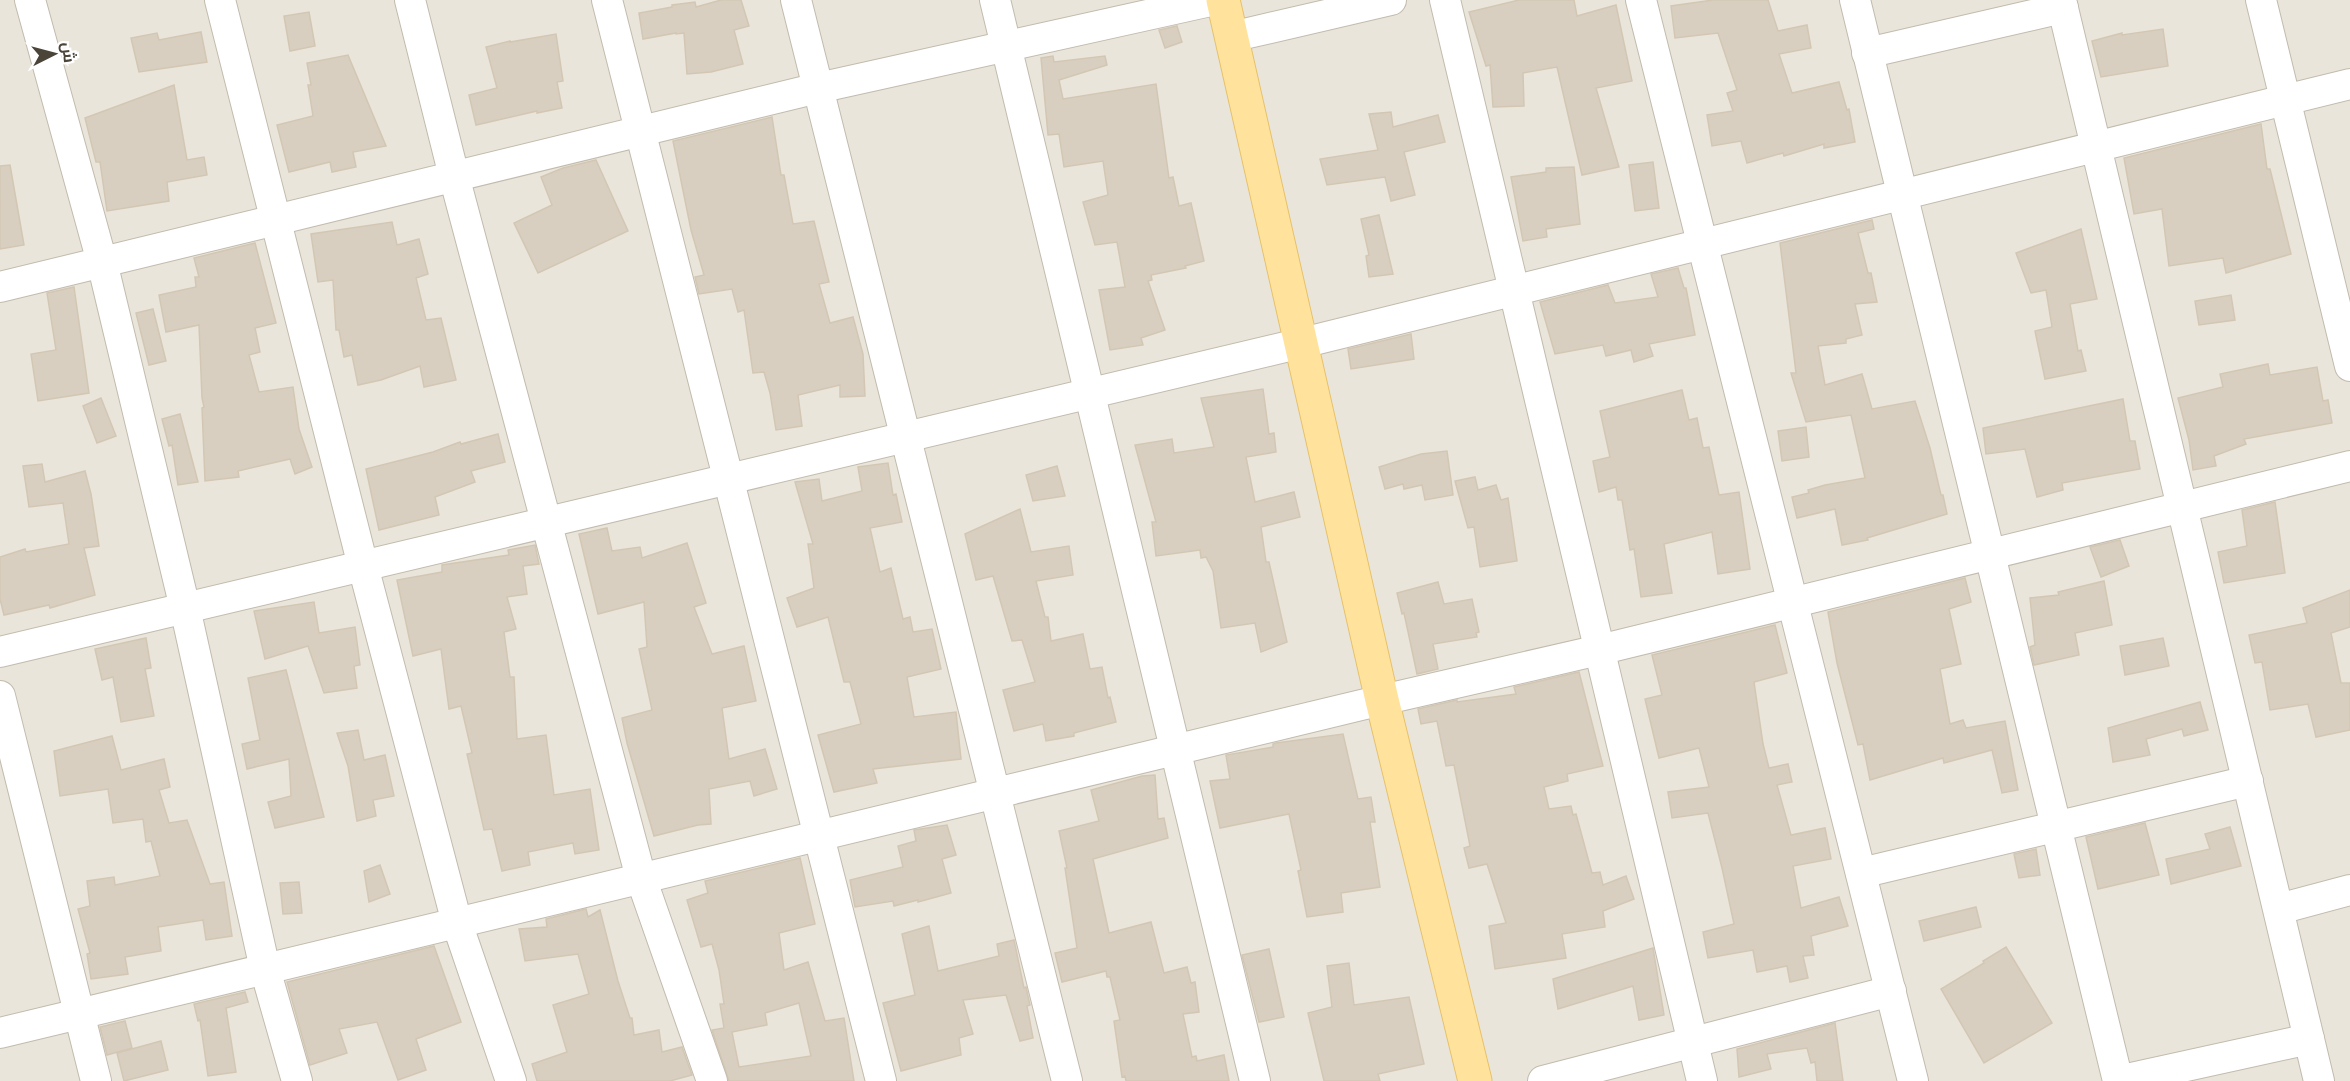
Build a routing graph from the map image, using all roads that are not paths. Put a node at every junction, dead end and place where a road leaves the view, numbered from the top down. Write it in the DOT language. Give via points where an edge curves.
graph roads {
  1 [pos="30,0"];
  2 [pos="220,0"];
  3 [pos="410,0"];
  4 [pos="607,0"];
  5 [pos="796,0"];
  6 [pos="995,0"];
  7 [pos="1215,0"];
  8 [pos="1223,0"];
  9 [pos="1391,0"];
  10 [pos="1445,0"];
  11 [pos="1641,0"];
  12 [pos="1855,0"];
  13 [pos="2261,0"];
  14 [pos="2062,4"];
  15 [pos="1231,37"];
  16 [pos="1006,45"];
  17 [pos="1868,53"];
  18 [pos="2350,84"];
  19 [pos="818,88"];
  20 [pos="2286,100"];
  21 [pos="640,131"];
  22 [pos="2096,147"];
  23 [pos="454,176"];
  24 [pos="1902,195"];
  25 [pos="276,219"];
  26 [pos="1702,244"];
  27 [pos="102,262"];
  28 [pos="2338,264"];
  29 [pos="0,286"];
  30 [pos="1514,290"];
  31 [pos="1302,343"];
  32 [pos="2350,366"];
  33 [pos="1090,393"];
  34 [pos="906,437"];
  35 [pos="2350,466"];
  36 [pos="729,479"];
  37 [pos="2182,507"];
  38 [pos="546,522"];
  39 [pos="1989,554"];
  40 [pos="363,566"];
  41 [pos="1793,602"];
  42 [pos="185,608"];
  43 [pos="1599,650"];
  44 [pos="0,652"];
  45 [pos="0,696"];
  46 [pos="1382,700"];
  47 [pos="1176,750"];
  48 [pos="2248,781"];
  49 [pos="996,793"];
  50 [pos="2056,827"];
  51 [pos="819,836"];
  52 [pos="1861,873"];
  53 [pos="641,878"];
  54 [pos="2350,890"];
  55 [pos="2279,909"];
  56 [pos="457,923"];
  57 [pos="265,969"];
  58 [pos="1891,991"];
  59 [pos="77,1014"];
  60 [pos="0,1033"];
  61 [pos="2309,1039"];
  62 [pos="1693,1042"];
  63 [pos="96,1081"];
  64 [pos="297,1081"];
  65 [pos="512,1081"];
  66 [pos="712,1081"];
  67 [pos="881,1081"];
  68 [pos="1066,1081"];
  69 [pos="1255,1081"];
  70 [pos="1475,1081"];
  71 [pos="1543,1081"];
  72 [pos="1702,1081"];
  73 [pos="1914,1081"];
  74 [pos="2118,1081"];
  75 [pos="2319,1081"];
  1 -- 27 [label="street"];
  2 -- 25 [label="street"];
  3 -- 23 [label="street"];
  4 -- 21 [label="street"];
  5 -- 19 [label="street"];
  6 -- 16 [label="street"];
  7 -- 16 [label="street"];
  8 -- 15 [label="main road"];
  9 -- 15 [label="street"];
  10 -- 30 [label="street"];
  11 -- 26 [label="street"];
  12 -- 17 [label="street"];
  13 -- 20 [label="street"];
  14 -- 17 [label="street"];
  14 -- 22 [label="street"];
  15 -- 31 [label="main road"];
  16 -- 19 [label="street"];
  16 -- 33 [label="street"];
  17 -- 24 [label="street"];
  18 -- 20 [label="street"];
  19 -- 21 [label="street"];
  19 -- 34 [label="street"];
  20 -- 22 [label="street"];
  20 -- 28 [label="street"];
  21 -- 23 [label="street"];
  21 -- 36 [label="street"];
  22 -- 24 [label="street"];
  22 -- 37 [label="street"];
  23 -- 25 [label="street"];
  23 -- 38 [label="street"];
  24 -- 26 [label="street"];
  24 -- 39 [label="street"];
  25 -- 27 [label="street"];
  25 -- 40 [label="street"];
  26 -- 30 [label="street"];
  26 -- 41 [label="street"];
  27 -- 29 [label="street"];
  27 -- 42 [label="street"];
  28 -- 32 [label="street"];
  30 -- 31 [label="street"];
  30 -- 43 [label="street"];
  31 -- 33 [label="street"];
  31 -- 46 [label="main road"];
  33 -- 34 [label="street"];
  33 -- 47 [label="street"];
  34 -- 36 [label="street"];
  34 -- 49 [label="street"];
  35 -- 37 [label="street"];
  36 -- 38 [label="street"];
  36 -- 51 [label="street"];
  37 -- 39 [label="street"];
  37 -- 48 [label="street"];
  38 -- 40 [label="street"];
  38 -- 53 [label="street"];
  39 -- 41 [label="street"];
  39 -- 50 [label="street"];
  40 -- 42 [label="street"];
  40 -- 56 [label="street"];
  41 -- 43 [label="street"];
  41 -- 52 [label="street"];
  42 -- 44 [label="street"];
  42 -- 57 [label="street"];
  43 -- 46 [label="street"];
  43 -- 62 [label="street"];
  45 -- 59 [label="street"];
  46 -- 47 [label="street"];
  46 -- 70 [label="main road"];
  47 -- 49 [label="street"];
  47 -- 69 [label="street"];
  48 -- 50 [label="street"];
  48 -- 55 [label="street"];
  49 -- 51 [label="street"];
  49 -- 68 [label="street"];
  50 -- 52 [label="street"];
  50 -- 74 [label="street"];
  51 -- 53 [label="street"];
  51 -- 67 [label="street"];
  52 -- 58 [label="street"];
  53 -- 56 [label="street"];
  53 -- 66 [label="street"];
  54 -- 55 [label="street"];
  55 -- 61 [label="street"];
  56 -- 57 [label="street"];
  56 -- 65 [label="street"];
  57 -- 59 [label="street"];
  57 -- 64 [label="street"];
  58 -- 62 [label="street"];
  58 -- 73 [label="street"];
  59 -- 60 [label="street"];
  59 -- 63 [label="street"];
  61 -- 74 [label="street"];
  61 -- 75 [label="street"];
  62 -- 71 [label="street"];
  62 -- 72 [label="street"];
}
